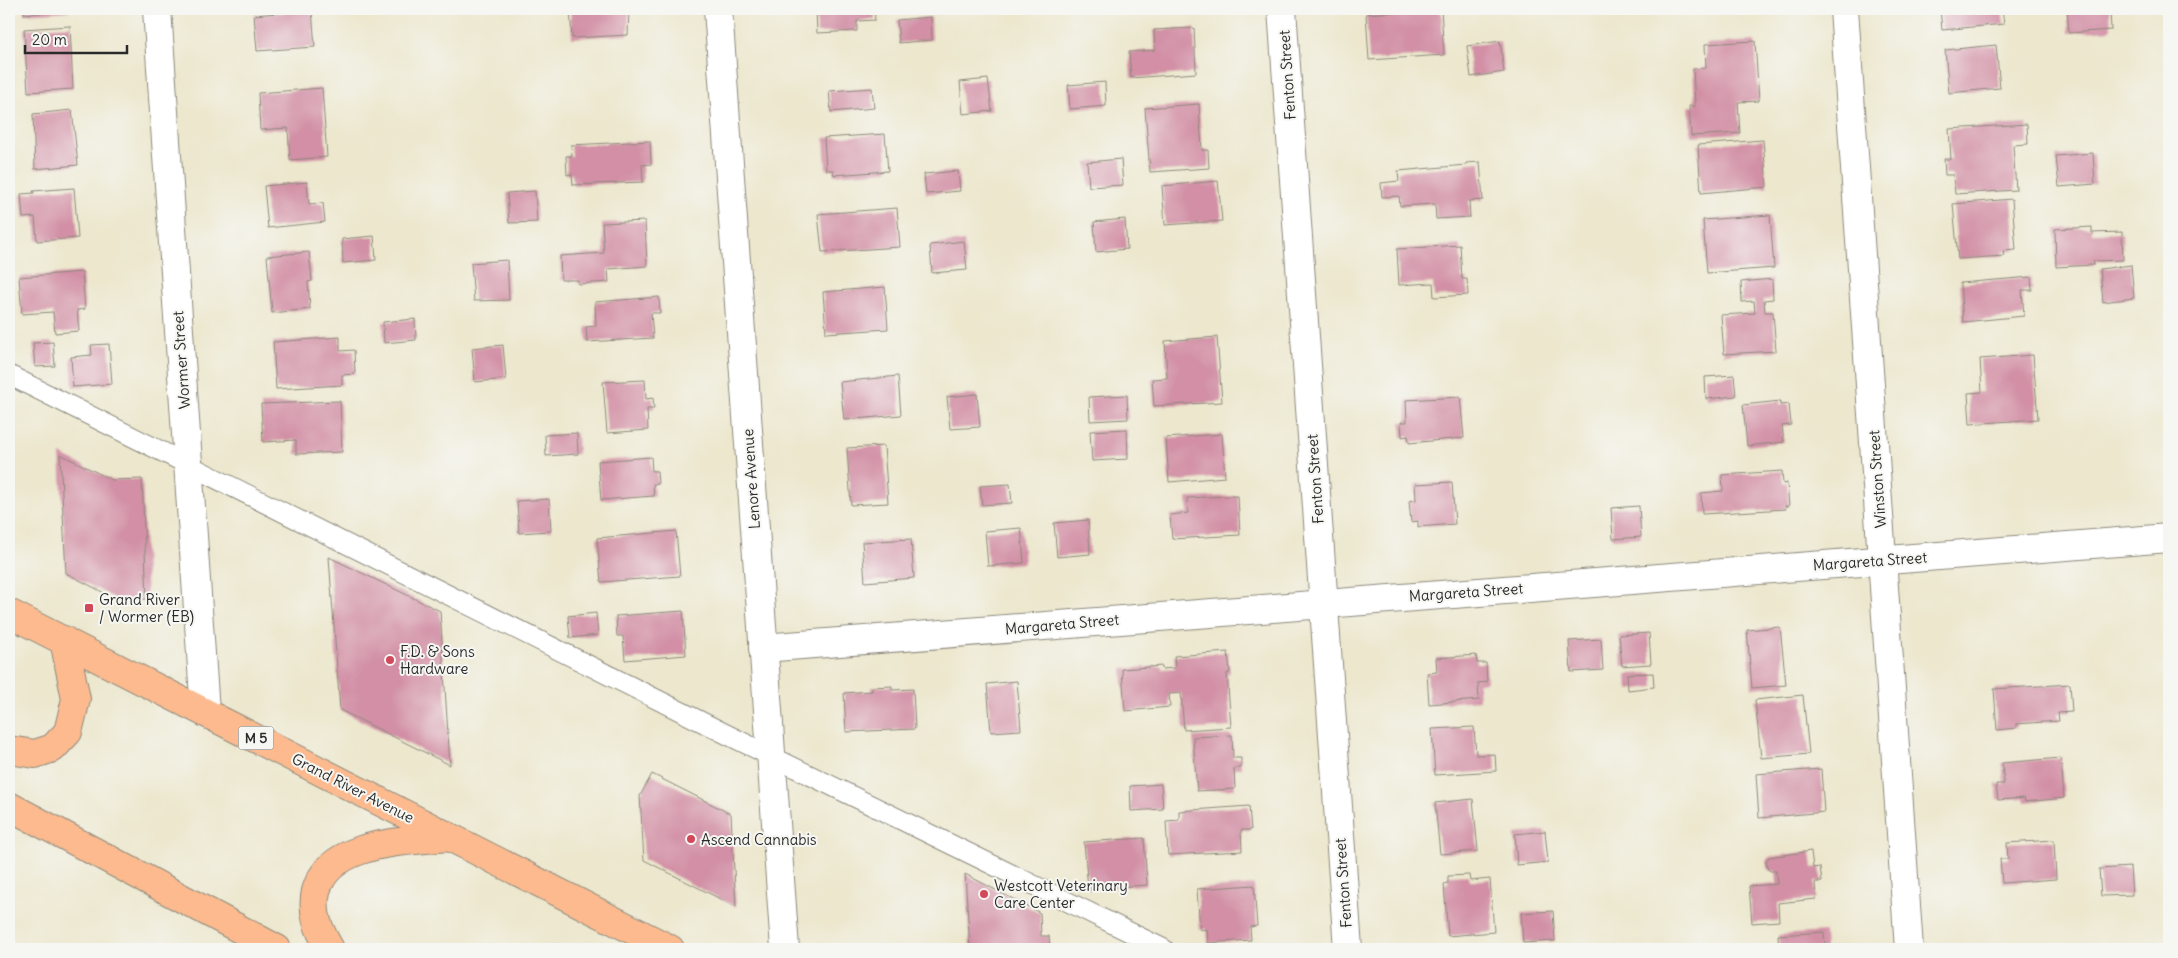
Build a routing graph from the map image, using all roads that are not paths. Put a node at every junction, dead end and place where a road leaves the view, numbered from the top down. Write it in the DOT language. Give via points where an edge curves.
graph roads {
  1 [pos="157,9"];
  2 [pos="718,9"];
  3 [pos="1282,9"];
  4 [pos="1844,9"];
  5 [pos="9,375"];
  6 [pos="188,465"];
  7 [pos="2169,538"];
  8 [pos="1883,560"];
  9 [pos="1323,603"];
  10 [pos="9,613"];
  11 [pos="64,640"];
  12 [pos="763,648"];
  13 [pos="205,712"];
  14 [pos="9,750"];
  15 [pos="771,756"];
  16 [pos="9,806"];
  17 [pos="447,837"];
  18 [pos="277,949"];
  19 [pos="330,949"];
  20 [pos="670,949"];
  21 [pos="785,949"];
  22 [pos="1164,949"];
  23 [pos="1348,949"];
  24 [pos="1909,949"];
  1 -- 6 [label="street, Wormer Street"];
  2 -- 12 [label="street, Lenore Avenue"];
  3 -- 9 [label="street, Fenton Street"];
  4 -- 8 [label="street, Winston Street"];
  5 -- 6 [label="lane"];
  6 -- 13 [label="street, Wormer Street"];
  6 -- 15 [label="lane"];
  7 -- 8 [label="street, Margareta Street"];
  8 -- 9 [label="street, Margareta Street"];
  8 -- 24 [label="street, Winston Street"];
  9 -- 12 [label="street, Margareta Street"];
  9 -- 23 [label="street, Fenton Street"];
  10 -- 11 [label="main road, Grand River Avenue / M 5"];
  11 -- 13 [label="main road, Grand River Avenue / M 5"];
  11 -- 14 [label="main road" via="76,699 68,732 54,748 35,754"];
  12 -- 15 [label="street, Lenore Avenue"];
  13 -- 17 [label="main road, Grand River Avenue / M 5"];
  15 -- 21 [label="street, Lenore Avenue"];
  15 -- 22 [label="lane"];
  16 -- 18 [label="main road"];
  17 -- 19 [label="main road" via="382,845 338,860 320,878 314,902 317,927"];
  17 -- 20 [label="main road, Grand River Avenue / M 5"];
}
